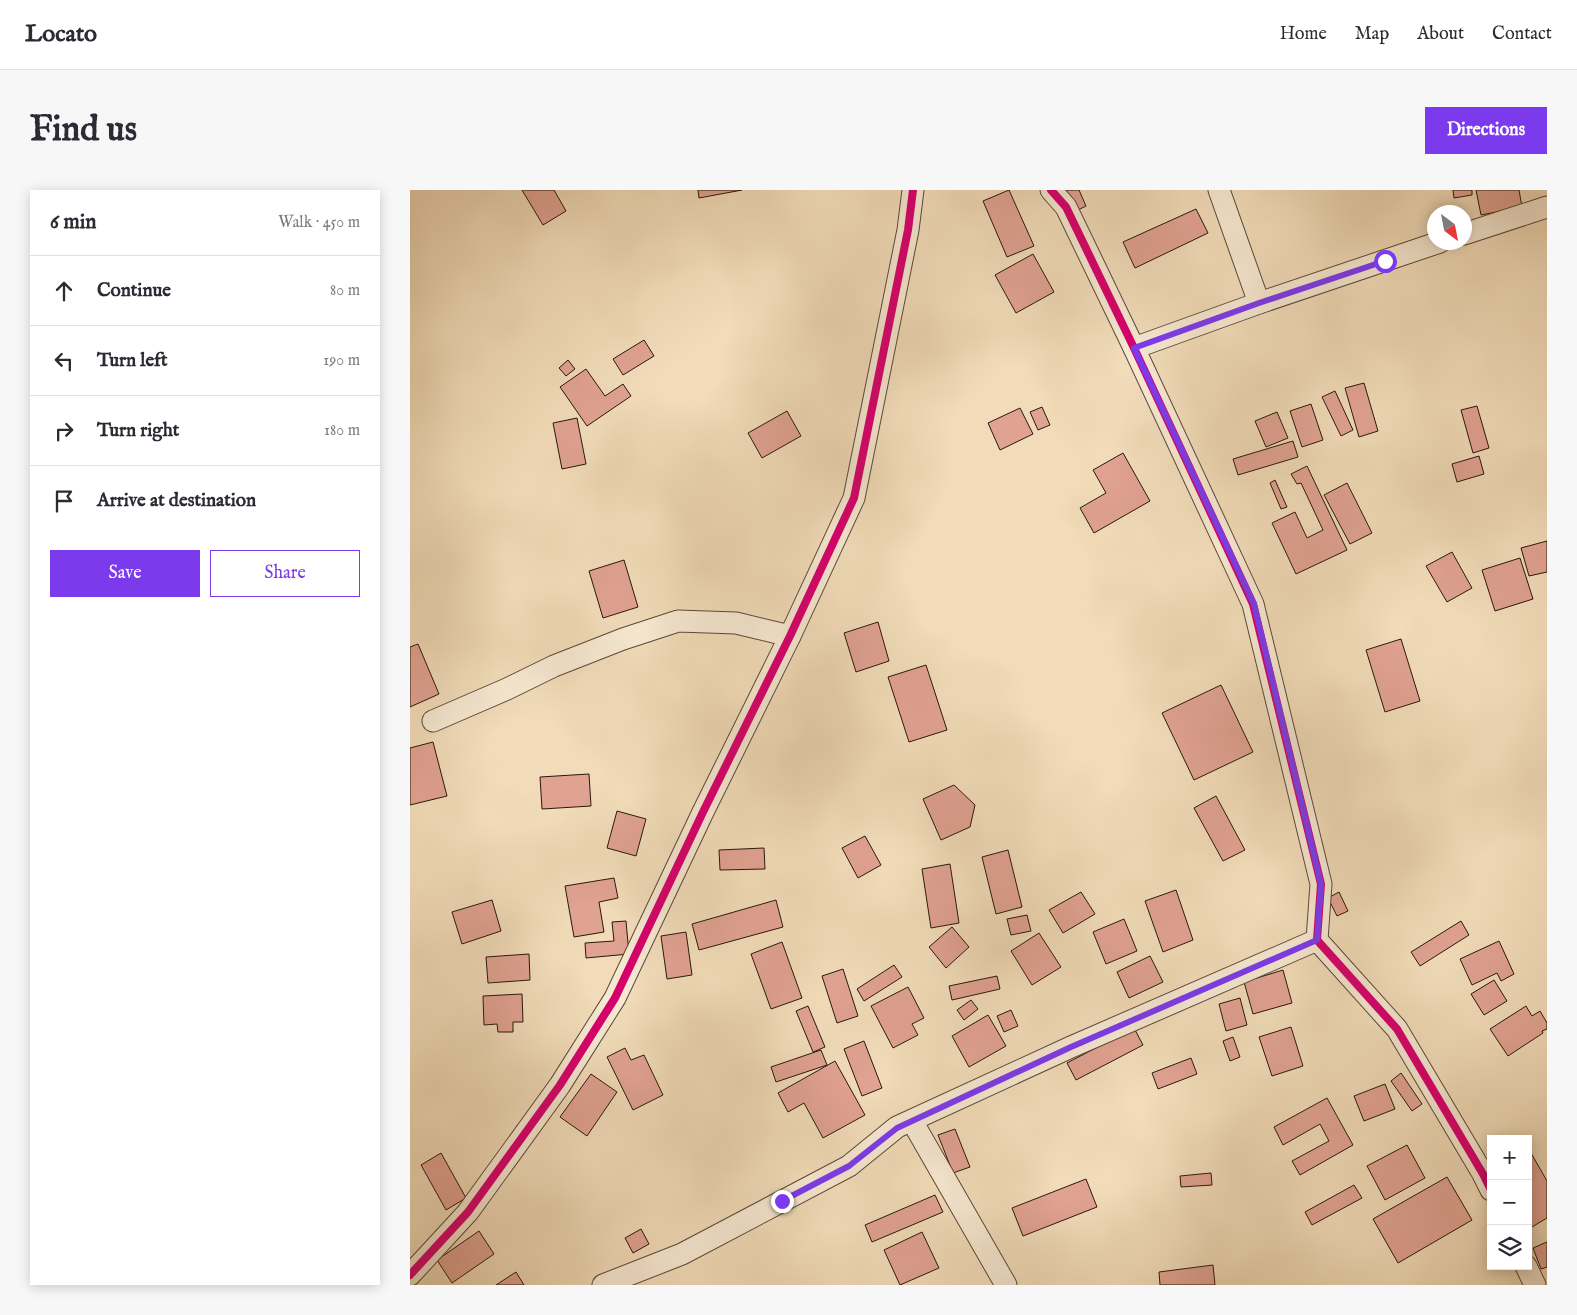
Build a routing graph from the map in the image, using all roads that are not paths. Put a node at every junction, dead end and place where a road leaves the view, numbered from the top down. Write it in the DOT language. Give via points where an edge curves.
graph roads {
  1 [pos="913,190"];
  2 [pos="1051,190"];
  3 [pos="1219,190"];
  4 [pos="1547,206"];
  5 [pos="1472,231"];
  6 [pos="1427,246"];
  7 [pos="1259,303"];
  8 [pos="1134,348"];
  9 [pos="790,636"];
  10 [pos="433,721"];
  11 [pos="1317,940"];
  12 [pos="912,1121"];
  13 [pos="1487,1182"];
  14 [pos="1528,1270"];
  15 [pos="410,1275"];
  16 [pos="603,1285"];
  17 [pos="1006,1285"];
  18 [pos="1535,1285"];
  1 -- 9 [label="street" via="908,230 854,498"];
  2 -- 8 [label="street" via="1066,207"];
  3 -- 7 [label="street"];
  4 -- 5 [label="street"];
  6 -- 7 [label="street"];
  7 -- 8 [label="street"];
  8 -- 11 [label="street" via="1254,604 1321,884"];
  9 -- 10 [label="street" via="736,623 678,621 554,666"];
  9 -- 15 [label="street" via="616,998 560,1085 473,1204"];
  11 -- 12 [label="street" via="1071,1047"];
  11 -- 13 [label="street" via="1397,1029"];
  12 -- 16 [label="street" via="897,1128 849,1166 682,1254"];
  12 -- 17 [label="street"];
  14 -- 18 [label="street"];
}
